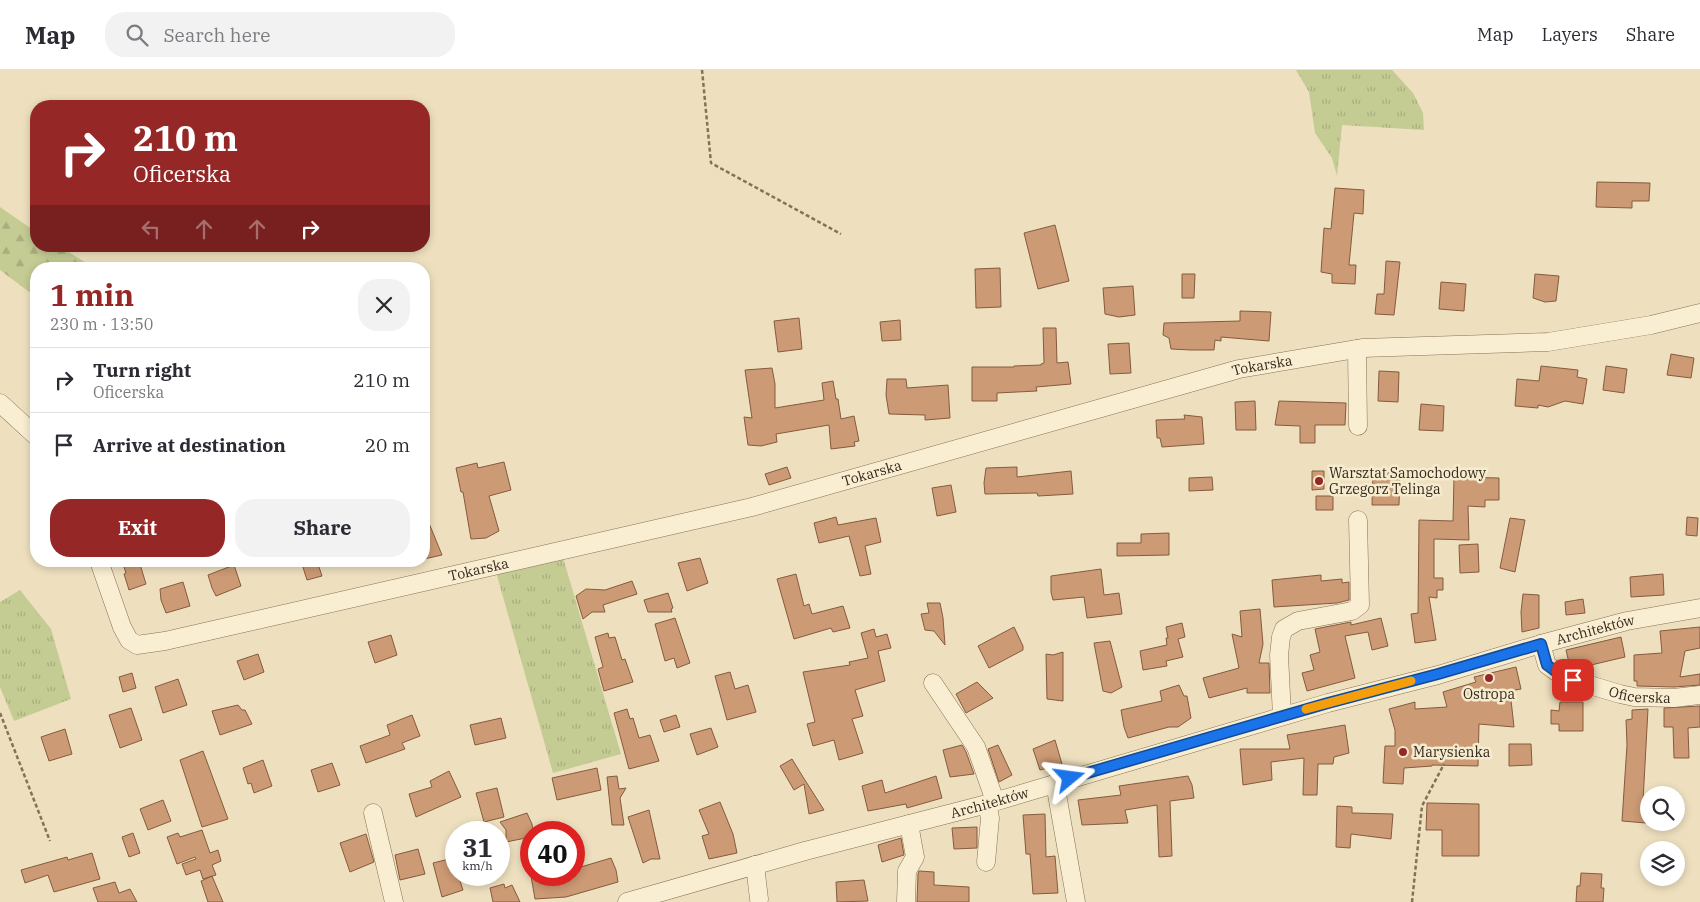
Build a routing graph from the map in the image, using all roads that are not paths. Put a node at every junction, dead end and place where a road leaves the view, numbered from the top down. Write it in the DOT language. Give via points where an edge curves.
graph roads {
  1 [pos="1700,313"];
  2 [pos="1357,349"];
  3 [pos="0,404"];
  4 [pos="1358,426"];
  5 [pos="30,431"];
  6 [pos="1358,520"];
  7 [pos="101,567"];
  8 [pos="1700,608"];
  9 [pos="1541,644"];
  10 [pos="933,683"];
  11 [pos="1700,695"];
  12 [pos="1282,716"];
  13 [pos="1055,783"];
  14 [pos="991,802"];
  15 [pos="373,813"];
  16 [pos="909,824"];
  17 [pos="986,862"];
  18 [pos="756,864"];
  19 [pos="759,899"];
  20 [pos="394,902"];
  21 [pos="627,902"];
  22 [pos="906,902"];
  23 [pos="1076,902"];
  1 -- 2 [label="street, Tokarska" via="1651,325 1548,342"];
  2 -- 4 [label="street"];
  2 -- 7 [label="street, Tokarska" via="1238,369 718,516 165,641 137,645 129,640"];
  3 -- 5 [label="street"];
  6 -- 12 [label="street" via="1360,605 1352,611 1298,621 1284,630 1279,655"];
  8 -- 9 [label="street, Architektów" via="1627,621"];
  9 -- 11 [label="street, Oficerska" via="1547,665 1573,680 1634,697"];
  9 -- 12 [label="street, Architektów"];
  10 -- 14 [label="street" via="976,748"];
  12 -- 13 [label="street, Architektów"];
  13 -- 14 [label="street, Architektów"];
  13 -- 23 [label="street"];
  14 -- 16 [label="street, Architektów"];
  14 -- 17 [label="street"];
  15 -- 20 [label="street"];
  16 -- 18 [label="street, Architektów"];
  16 -- 22 [label="street" via="915,857 908,871"];
  18 -- 19 [label="street"];
  18 -- 21 [label="street, Architektów"];
}
